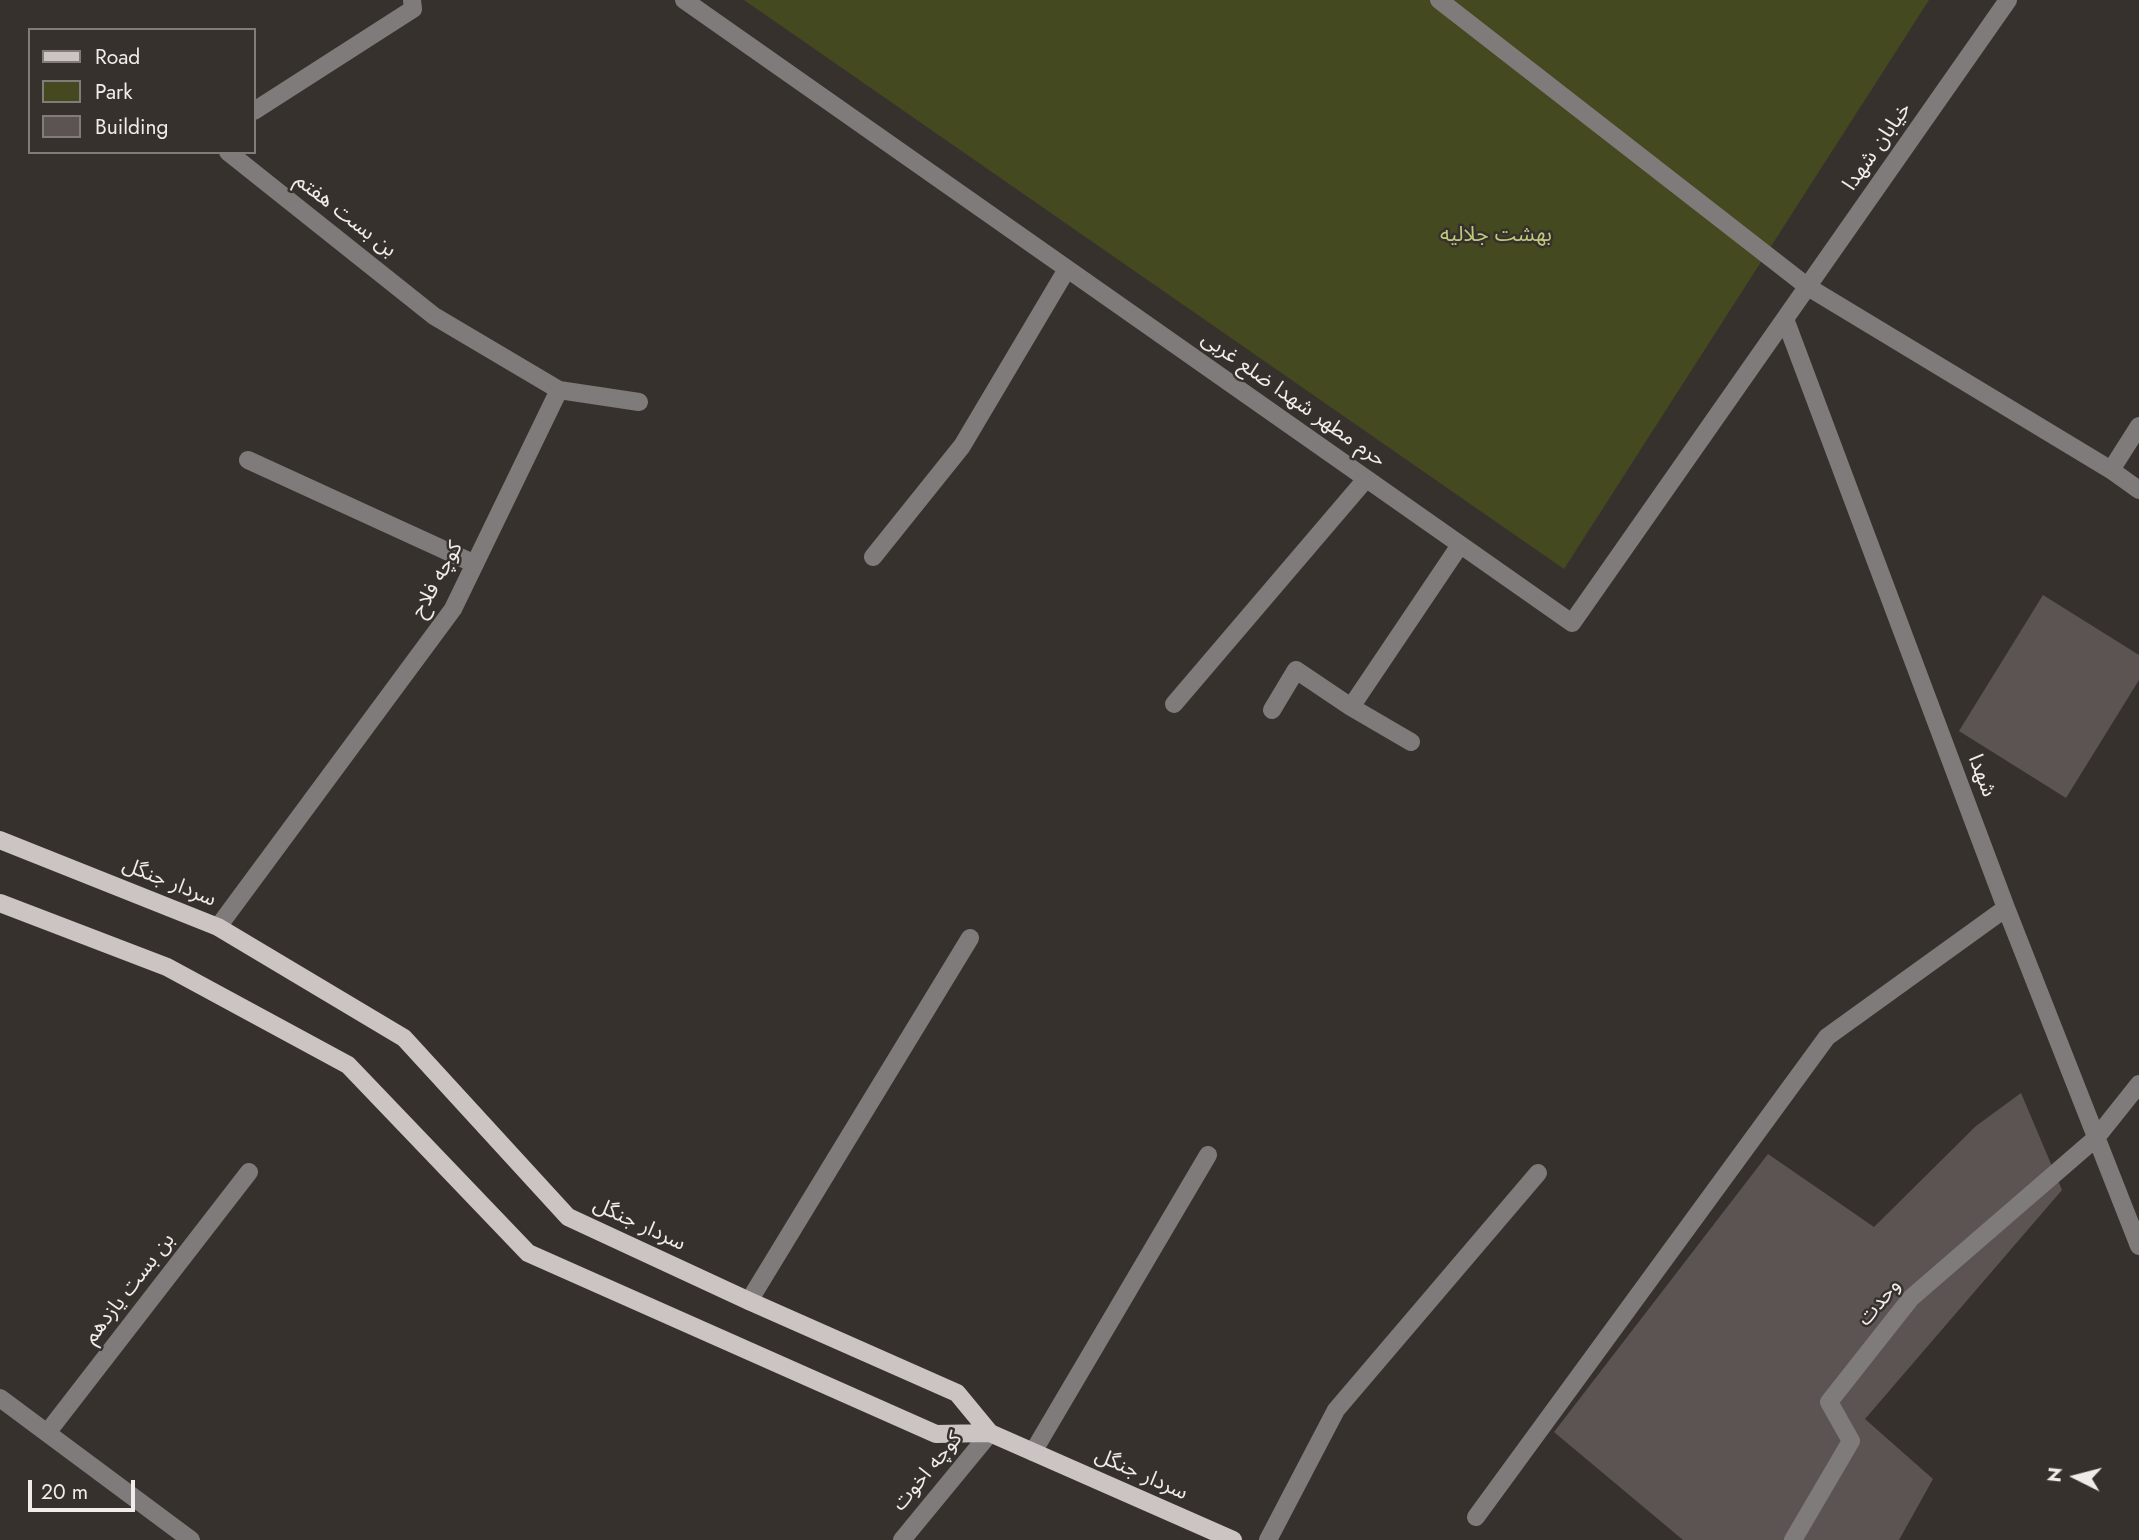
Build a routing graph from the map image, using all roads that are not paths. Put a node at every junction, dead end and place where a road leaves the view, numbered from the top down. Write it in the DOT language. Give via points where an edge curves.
graph roads {
  1 [pos="412,0"];
  2 [pos="684,0"];
  3 [pos="1439,0"];
  4 [pos="2008,0"];
  5 [pos="256,110"];
  6 [pos="231,154"];
  7 [pos="1066,269"];
  8 [pos="1808,287"];
  9 [pos="1785,319"];
  10 [pos="559,390"];
  11 [pos="639,402"];
  12 [pos="2139,426"];
  13 [pos="248,460"];
  14 [pos="2111,470"];
  15 [pos="1366,479"];
  16 [pos="2139,491"];
  17 [pos="1460,545"];
  18 [pos="873,557"];
  19 [pos="475,564"];
  20 [pos="1174,704"];
  21 [pos="1351,707"];
  22 [pos="1272,710"];
  23 [pos="1411,742"];
  24 [pos="0,840"];
  25 [pos="0,902"];
  26 [pos="2006,908"];
  27 [pos="218,927"];
  28 [pos="970,938"];
  29 [pos="2139,1084"];
  30 [pos="2096,1138"];
  31 [pos="1208,1155"];
  32 [pos="249,1172"];
  33 [pos="1538,1173"];
  34 [pos="2139,1246"];
  35 [pos="748,1301"];
  36 [pos="0,1398"];
  37 [pos="47,1433"];
  38 [pos="990,1433"];
  39 [pos="1033,1452"];
  40 [pos="1476,1517"];
  41 [pos="191,1540"];
  42 [pos="902,1540"];
  43 [pos="1233,1540"];
  44 [pos="1268,1540"];
  45 [pos="1793,1540"];
  1 -- 5 [label="street" via="413,9"];
  2 -- 7 [label="street, حرم مطهر شهدا ضلع غربی"];
  3 -- 8 [label="street"];
  4 -- 8 [label="street, خیابان شهدا"];
  6 -- 10 [label="street, بن بست هفتم" via="434,316"];
  7 -- 15 [label="street, حرم مطهر شهدا ضلع غربی"];
  7 -- 18 [label="street" via="962,446"];
  8 -- 9 [label="street, خیابان شهدا"];
  8 -- 14 [label="street"];
  9 -- 17 [label="street, حرم مطهر شهدا ضلع غربی" via="1572,623"];
  9 -- 26 [label="street, شهدا"];
  10 -- 11 [label="street"];
  10 -- 19 [label="street, کوچه فلاح"];
  12 -- 14 [label="street"];
  13 -- 19 [label="street"];
  14 -- 16 [label="street"];
  15 -- 17 [label="street, حرم مطهر شهدا ضلع غربی"];
  15 -- 20 [label="street"];
  17 -- 21 [label="street"];
  19 -- 27 [label="street, کوچه فلاح" via="453,609"];
  21 -- 22 [label="street" via="1296,670"];
  21 -- 23 [label="street"];
  24 -- 27 [label="main road, سردار جنگل"];
  25 -- 38 [label="main road" via="167,967 348,1065 528,1253 936,1434"];
  26 -- 30 [label="street, شهدا"];
  26 -- 40 [label="street" via="1827,1037"];
  27 -- 35 [label="main road, سردار جنگل" via="404,1038 568,1217"];
  28 -- 35 [label="street"];
  29 -- 30 [label="street"];
  30 -- 34 [label="street, شهدا"];
  30 -- 45 [label="street, وحدت" via="1911,1298 1829,1402 1851,1441"];
  31 -- 39 [label="street"];
  32 -- 37 [label="street, بن بست یازدهم"];
  33 -- 44 [label="street" via="1336,1410"];
  35 -- 38 [label="main road, سردار جنگل" via="957,1393"];
  36 -- 37 [label="street"];
  37 -- 41 [label="street"];
  38 -- 39 [label="main road, سردار جنگل"];
  38 -- 42 [label="street, کوچه اخوت"];
  39 -- 43 [label="main road, سردار جنگل"];
}
